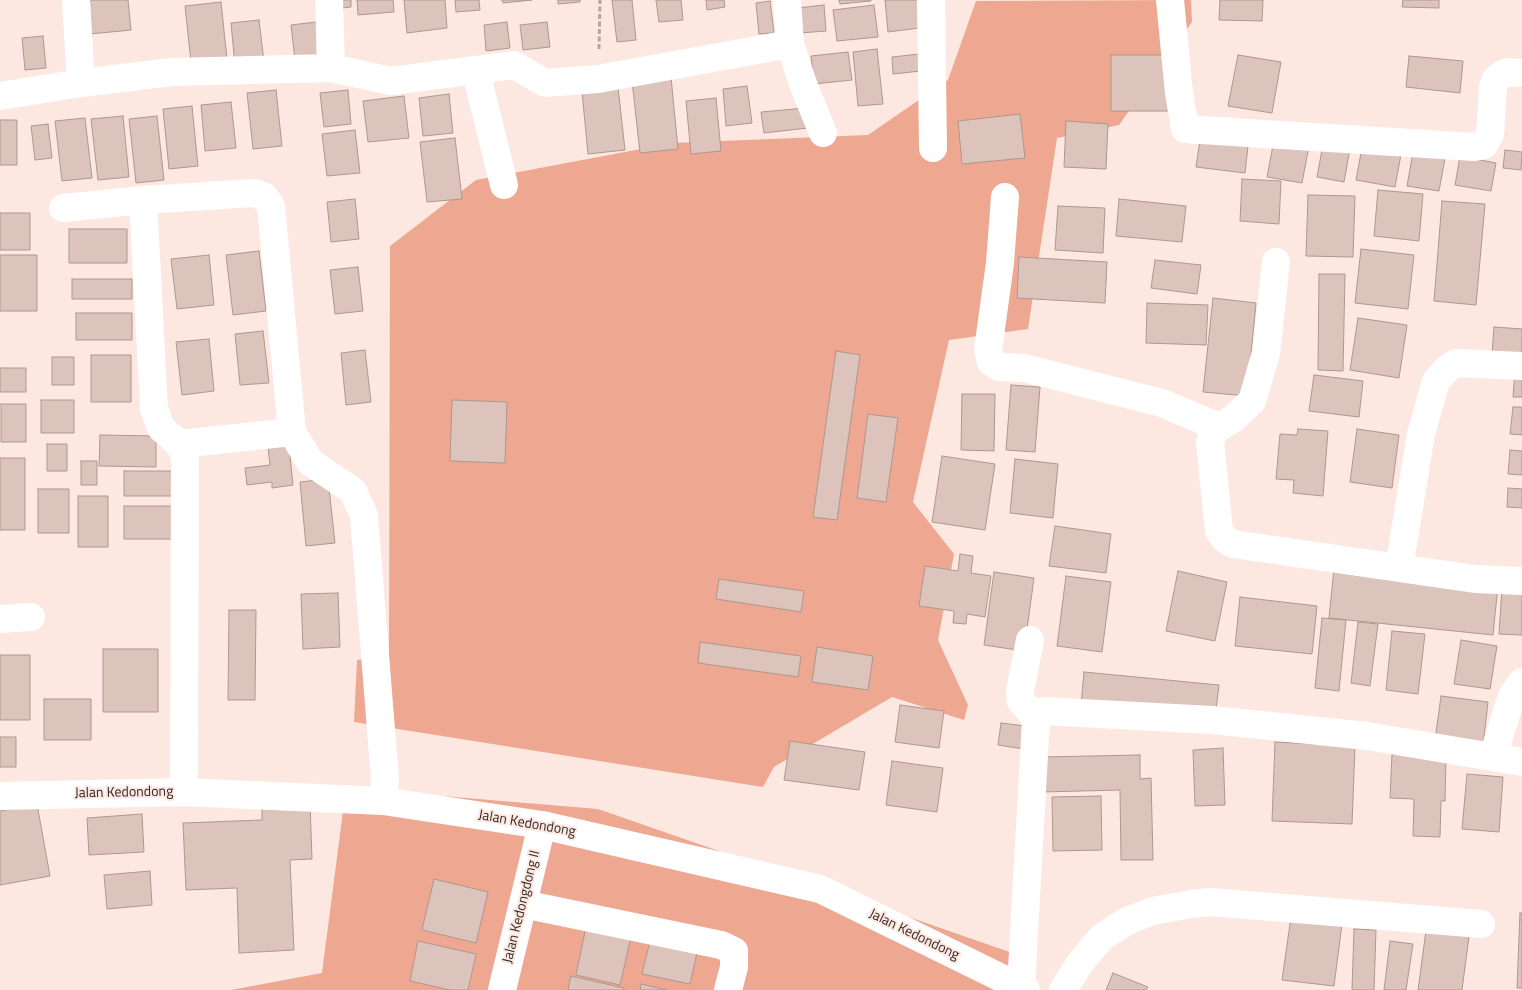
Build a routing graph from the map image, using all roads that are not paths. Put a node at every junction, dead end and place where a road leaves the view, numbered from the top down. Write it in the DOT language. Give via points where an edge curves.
graph roads {
  1 [pos="76,0"];
  2 [pos="329,0"];
  3 [pos="787,0"];
  4 [pos="931,0"];
  5 [pos="1170,0"];
  6 [pos="790,44"];
  7 [pos="331,68"];
  8 [pos="476,72"];
  9 [pos="1522,73"];
  10 [pos="81,83"];
  11 [pos="0,96"];
  12 [pos="823,133"];
  13 [pos="933,148"];
  14 [pos="504,185"];
  15 [pos="1005,198"];
  16 [pos="143,200"];
  17 [pos="63,208"];
  18 [pos="1276,262"];
  19 [pos="1522,366"];
  20 [pos="1219,427"];
  21 [pos="292,432"];
  22 [pos="180,444"];
  23 [pos="1399,568"];
  24 [pos="1522,581"];
  25 [pos="31,617"];
  26 [pos="0,619"];
  27 [pos="1030,640"];
  28 [pos="1522,682"];
  29 [pos="1036,719"];
  30 [pos="1493,756"];
  31 [pos="1522,762"];
  32 [pos="184,792"];
  33 [pos="0,796"];
  34 [pos="383,801"];
  35 [pos="542,824"];
  36 [pos="523,904"];
  37 [pos="1481,924"];
  38 [pos="1023,989"];
  39 [pos="502,990"];
  40 [pos="728,990"];
  41 [pos="1063,990"];
  1 -- 10 [label="street"];
  2 -- 7 [label="street"];
  3 -- 6 [label="street"];
  4 -- 13 [label="street"];
  5 -- 9 [label="street" via="1185,129 1474,147 1484,144 1490,134 1496,79 1506,72"];
  6 -- 8 [label="street" via="598,79 545,83 514,65"];
  6 -- 12 [label="street" via="802,84"];
  7 -- 8 [label="street" via="391,81"];
  7 -- 10 [label="street" via="172,72"];
  8 -- 14 [label="street"];
  10 -- 11 [label="street"];
  15 -- 20 [label="street" via="988,350 991,362 999,367 1024,368 1162,403"];
  16 -- 17 [label="street"];
  16 -- 21 [label="street" via="254,193 265,197 271,206"];
  16 -- 22 [label="street" via="154,409 160,428"];
  18 -- 20 [label="street" via="1266,353 1252,401"];
  19 -- 23 [label="street" via="1456,363 1436,381 1421,434"];
  20 -- 23 [label="street" via="1210,442 1219,531 1225,539 1233,544"];
  21 -- 22 [label="street"];
  21 -- 34 [label="street" via="310,462 354,491 364,516 385,780"];
  22 -- 32 [label="street" via="185,456"];
  23 -- 24 [label="street" via="1475,579"];
  25 -- 26 [label="street"];
  27 -- 29 [label="street" via="1020,691 1021,701"];
  28 -- 30 [label="street" via="1512,696"];
  29 -- 30 [label="street" via="1043,711 1212,720 1367,736"];
  29 -- 38 [label="street"];
  30 -- 31 [label="street"];
  32 -- 33 [label="street, Jalan Kedondong"];
  32 -- 34 [label="street, Jalan Kedondong"];
  34 -- 35 [label="street, Jalan Kedondong"];
  35 -- 36 [label="street, Jalan Kedongdong II"];
  35 -- 38 [label="street, Jalan Kedondong" via="820,889"];
  36 -- 39 [label="street, Jalan Kedongdong II"];
  36 -- 40 [label="street" via="721,945 734,952"];
  37 -- 41 [label="street" via="1210,902 1190,904 1153,911 1127,921 1102,938 1080,963"];
}
